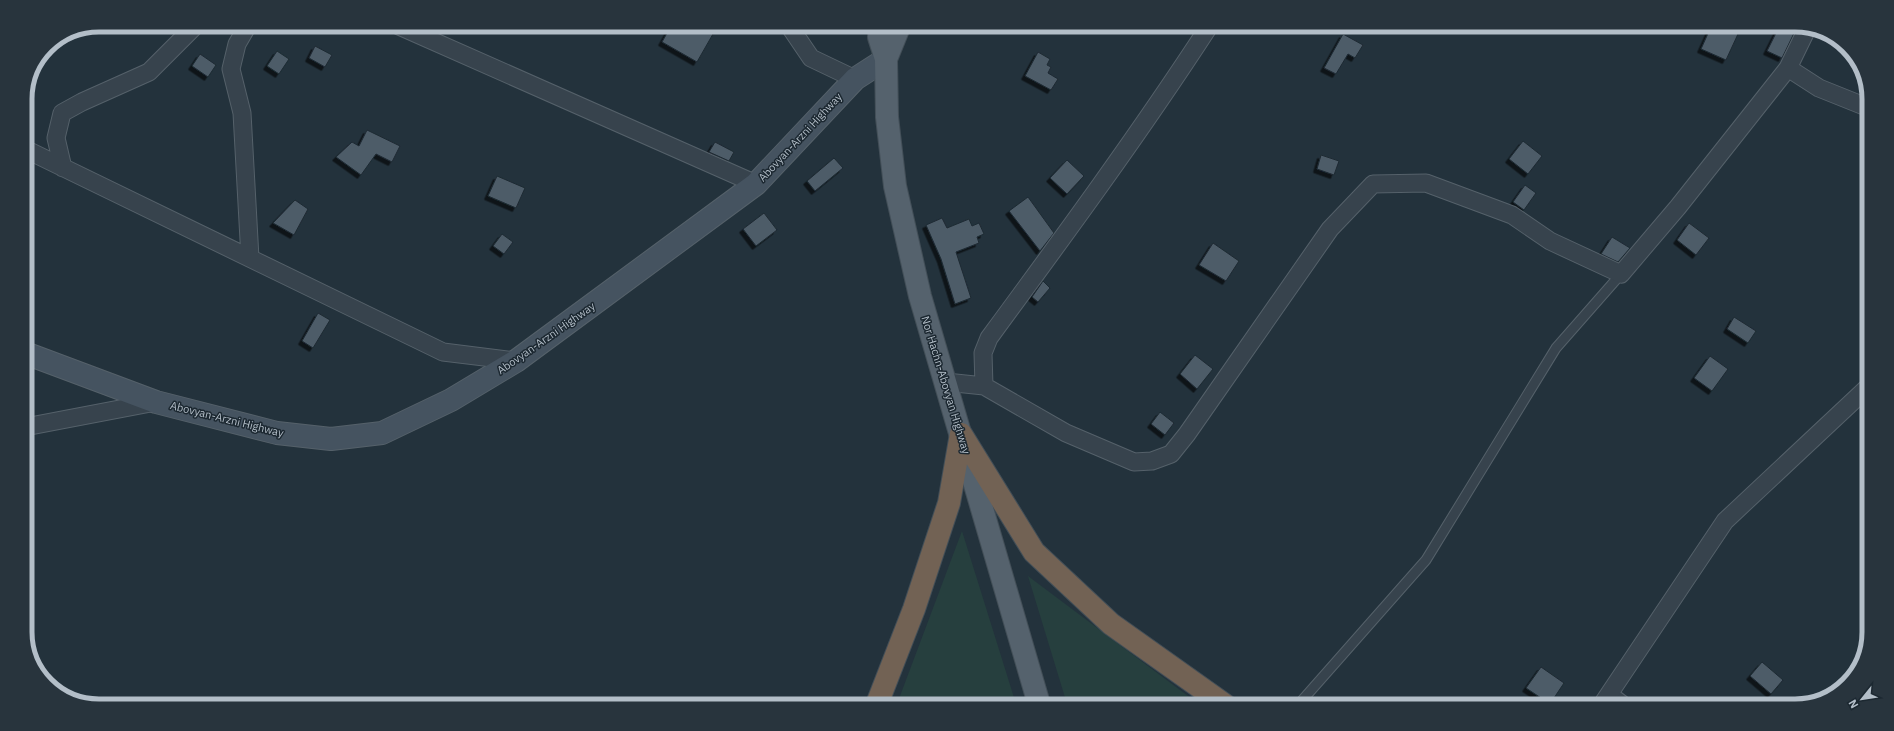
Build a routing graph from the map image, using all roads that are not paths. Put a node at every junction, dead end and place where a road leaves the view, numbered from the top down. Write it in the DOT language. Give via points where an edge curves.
graph roads {
  1 [pos="189,32"];
  2 [pos="244,32"];
  3 [pos="414,32"];
  4 [pos="793,32"];
  5 [pos="880,32"];
  6 [pos="897,32"];
  7 [pos="1205,32"];
  8 [pos="1805,33"];
  9 [pos="886,59"];
  10 [pos="1788,68"];
  11 [pos="855,79"];
  12 [pos="1862,105"];
  13 [pos="32,152"];
  14 [pos="63,168"];
  15 [pos="756,184"];
  16 [pos="250,258"];
  17 [pos="1621,274"];
  18 [pos="32,356"];
  19 [pos="516,361"];
  20 [pos="946,382"];
  21 [pos="984,386"];
  22 [pos="1862,393"];
  23 [pos="156,402"];
  24 [pos="32,426"];
  25 [pos="961,434"];
  26 [pos="1611,691"];
  27 [pos="879,699"];
  28 [pos="1038,699"];
  29 [pos="1217,699"];
  30 [pos="1303,699"];
  31 [pos="1606,699"];
  32 [pos="1622,699"];
  1 -- 14 [label="street" via="149,72 62,113 56,138"];
  2 -- 16 [label="street" via="237,44 231,69 242,113"];
  3 -- 15 [label="street"];
  4 -- 11 [label="street" via="810,58"];
  5 -- 9 [label="main road"];
  6 -- 9 [label="main road"];
  7 -- 21 [label="street" via="1053,251 989,338 984,353"];
  8 -- 10 [label="street"];
  9 -- 11 [label="main road, Abovyan-Arzni Highway"];
  9 -- 20 [label="main road, Nor Hachn-Abovyan Highway" via="887,117 895,186 920,296"];
  10 -- 12 [label="street" via="1819,88"];
  10 -- 17 [label="street"];
  11 -- 15 [label="main road, Abovyan-Arzni Highway"];
  13 -- 14 [label="street"];
  14 -- 16 [label="street"];
  15 -- 19 [label="main road, Abovyan-Arzni Highway"];
  16 -- 19 [label="street" via="443,352"];
  17 -- 21 [label="street" via="1550,241 1512,215 1426,183 1373,184 1330,229 1171,454 1152,461 1134,462 1066,433"];
  17 -- 30 [label="lane" via="1556,348 1426,560"];
  18 -- 23 [label="main road, Abovyan-Arzni Highway"];
  19 -- 23 [label="main road, Abovyan-Arzni Highway" via="451,400 382,433 331,439 277,433"];
  20 -- 21 [label="street"];
  20 -- 25 [label="main road, Nor Hachn-Abovyan Highway"];
  22 -- 26 [label="street" via="1725,521"];
  23 -- 24 [label="street"];
  25 -- 27 [label="highway" via="948,503 914,609"];
  25 -- 28 [label="main road, Nor Hachn-Abovyan Highway"];
  25 -- 29 [label="highway" via="1034,552 1111,624"];
  26 -- 31 [label="street"];
  26 -- 32 [label="lane"];
}
